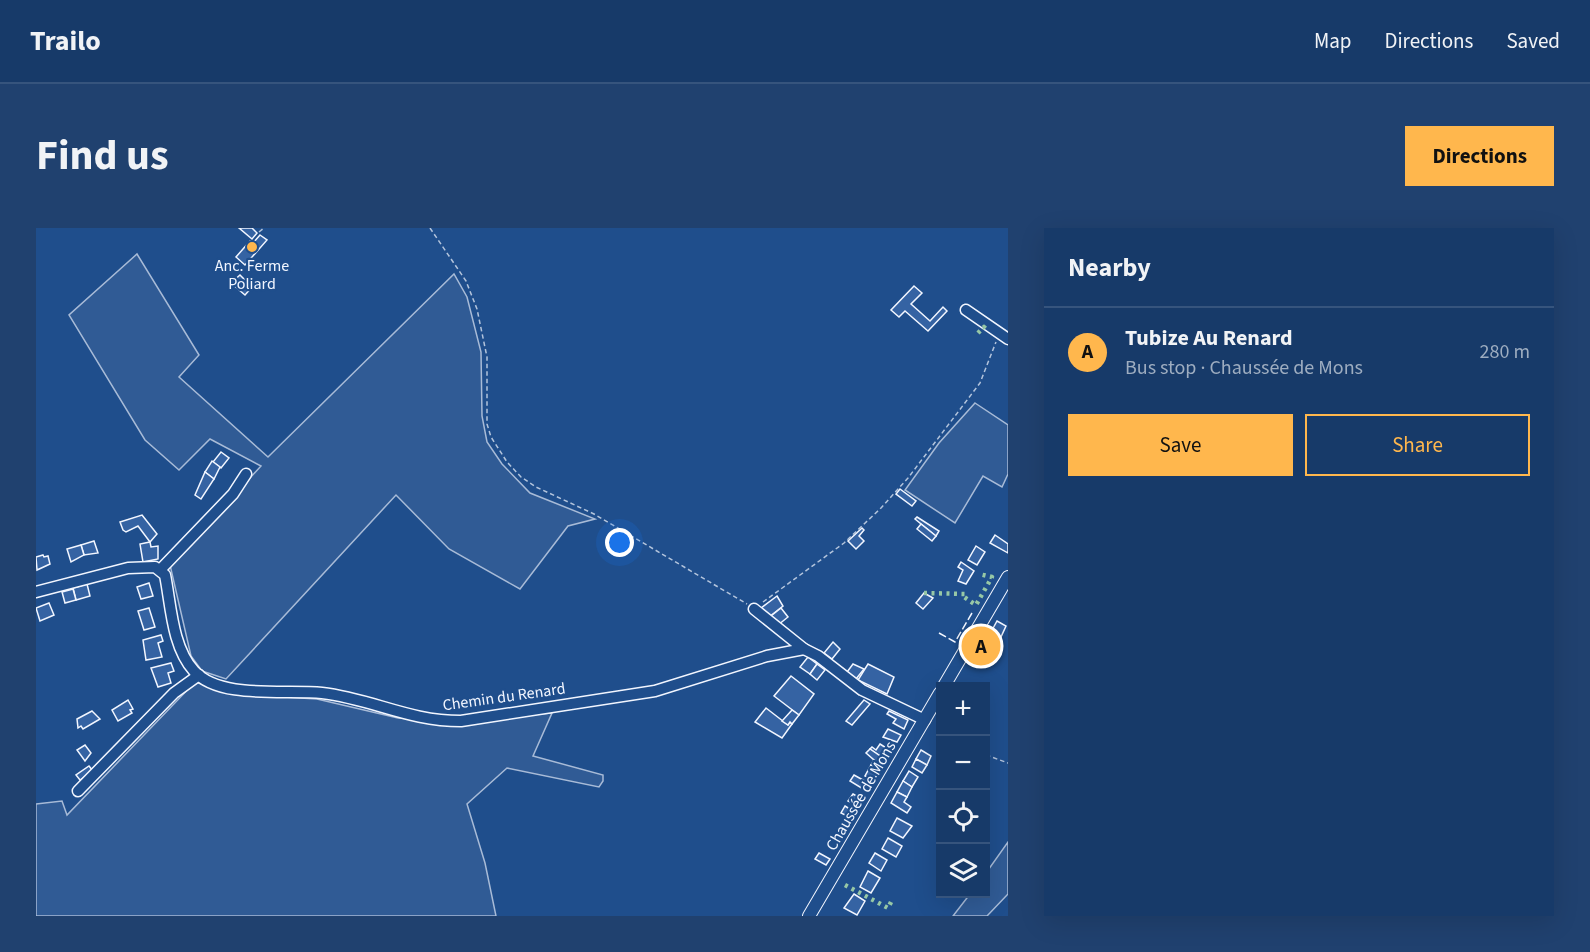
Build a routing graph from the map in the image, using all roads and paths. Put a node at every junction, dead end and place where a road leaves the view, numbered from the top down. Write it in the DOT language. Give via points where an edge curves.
graph roads {
  1 [pos="264,228"];
  2 [pos="430,228"];
  3 [pos="259,231"];
  4 [pos="966,310"];
  5 [pos="1004,336"];
  6 [pos="246,474"];
  7 [pos="160,570"];
  8 [pos="1008,577"];
  9 [pos="36,592"];
  10 [pos="754,609"];
  11 [pos="804,649"];
  12 [pos="199,675"];
  13 [pos="947,682"];
  14 [pos="936,700"];
  15 [pos="925,720"];
  16 [pos="990,756"];
  17 [pos="1008,763"];
  18 [pos="78,791"];
  19 [pos="809,916"];
  1 -- 3 [label="path"];
  2 -- 10 [label="path" via="466,282 477,309 487,357 488,424 491,437 507,462 536,487 594,514"];
  4 -- 5 [label="street"];
  5 -- 10 [label="path" via="980,383 881,508 844,543"];
  6 -- 7 [label="street" via="233,494"];
  7 -- 9 [label="street" via="128,568"];
  7 -- 12 [label="street" via="165,576 182,652"];
  8 -- 13 [label="main road"];
  10 -- 11 [label="street"];
  11 -- 12 [label="street, Chemin du Renard" via="767,656 655,691 461,721 417,718 329,694 227,687"];
  11 -- 15 [label="street" via="862,690"];
  12 -- 18 [label="street" via="166,701"];
  14 -- 15 [label="main road, Chaussée de Mons"];
  15 -- 19 [label="main road, Chaussée de Mons"];
  16 -- 17 [label="path"];
}
